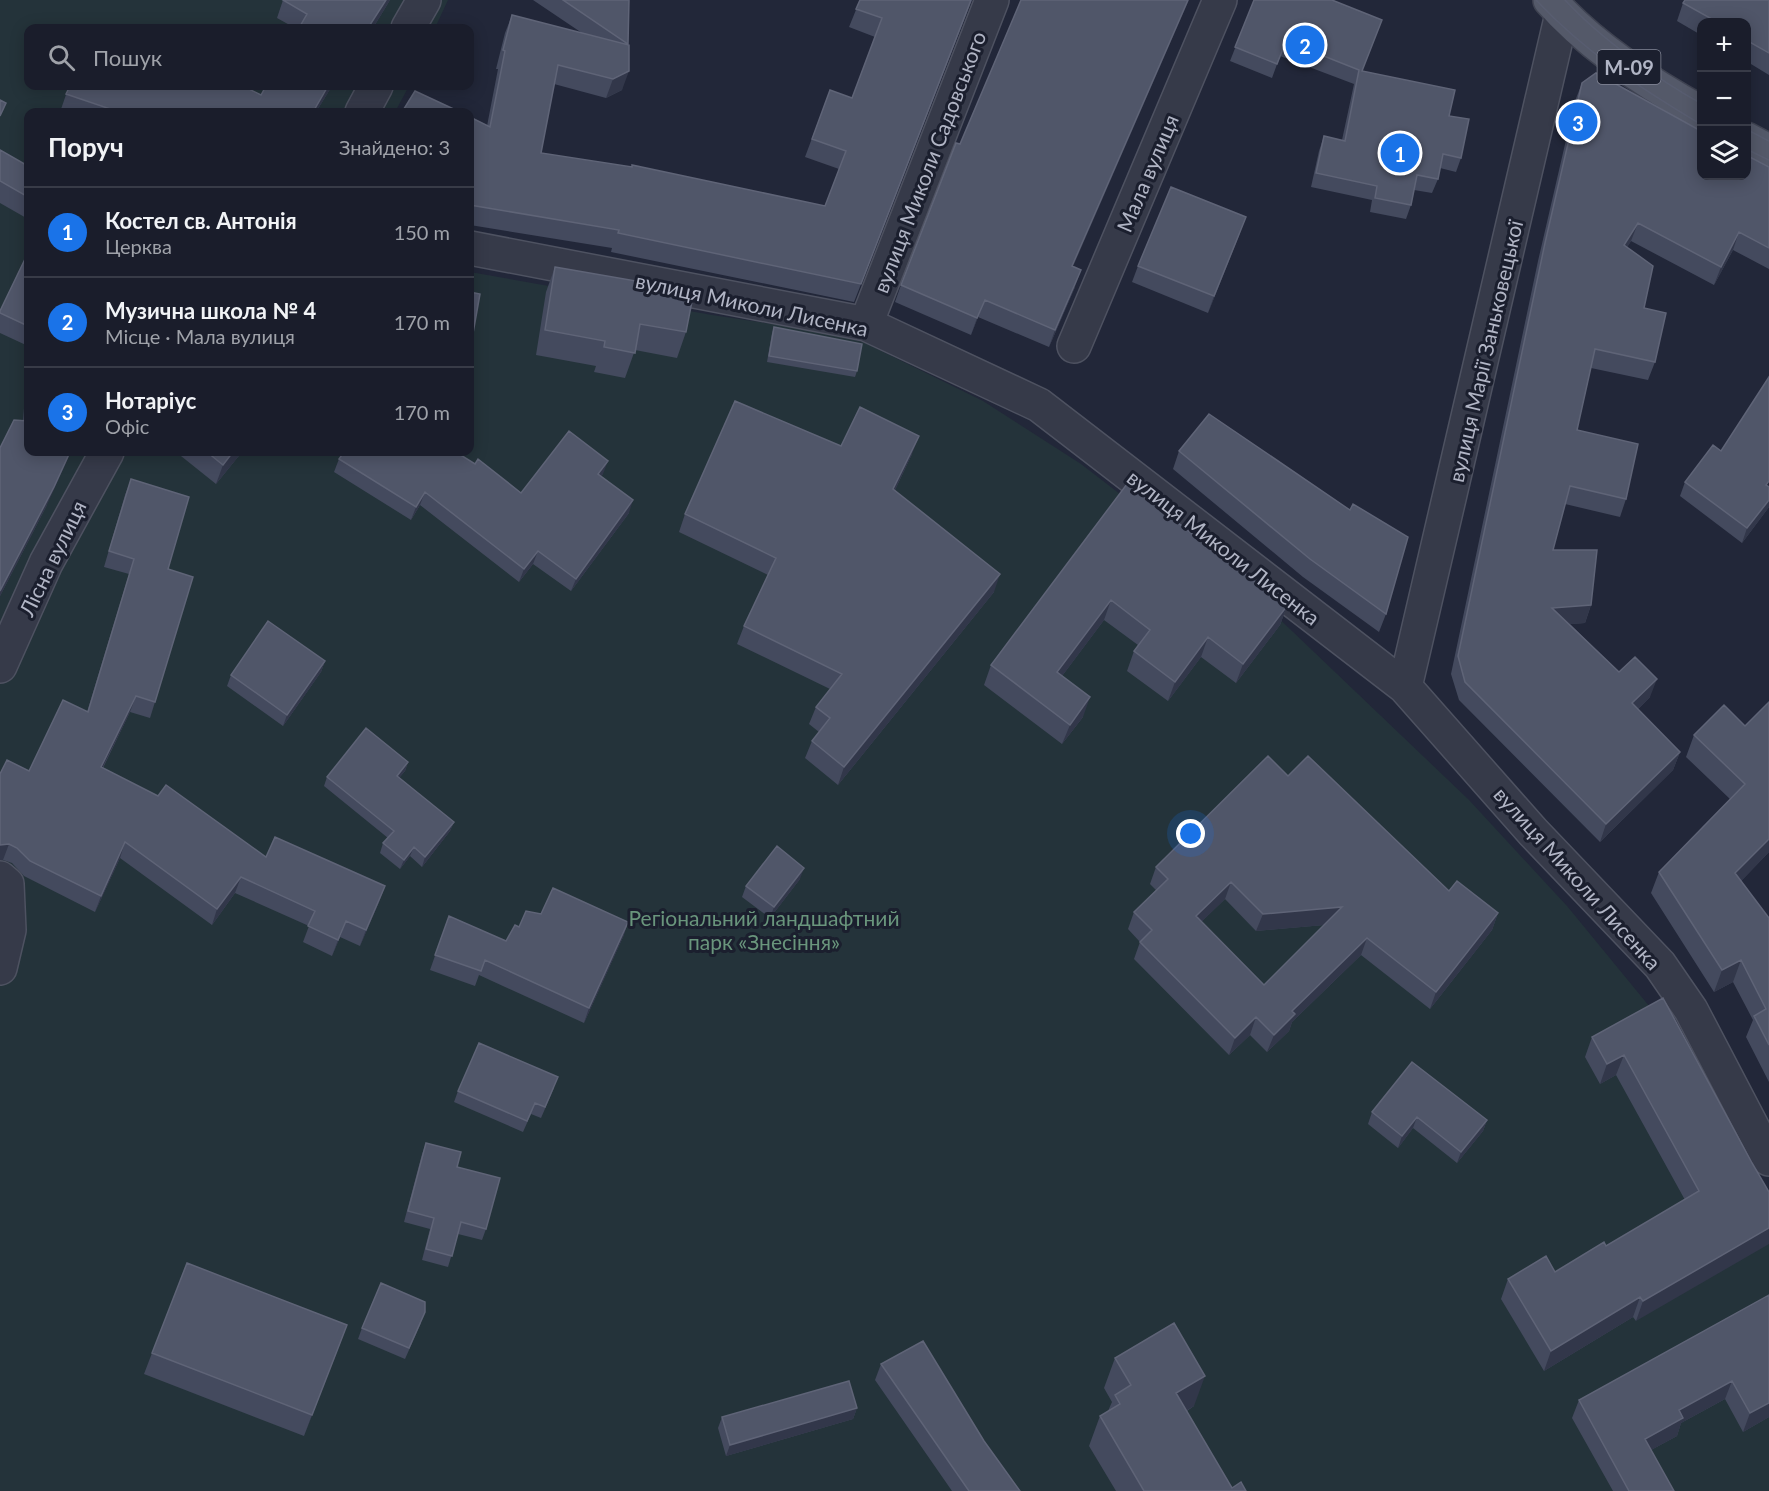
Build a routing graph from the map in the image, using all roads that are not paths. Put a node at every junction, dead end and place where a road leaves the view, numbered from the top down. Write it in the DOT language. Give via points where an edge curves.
graph roads {
  1 [pos="424,0"];
  2 [pos="992,0"];
  3 [pos="1220,0"];
  4 [pos="1556,7"];
  5 [pos="410,24"];
  6 [pos="374,90"];
  7 [pos="364,108"];
  8 [pos="1697,110"];
  9 [pos="1751,142"];
  10 [pos="1769,151"];
  11 [pos="474,249"];
  12 [pos="866,324"];
  13 [pos="1074,346"];
  14 [pos="105,456"];
  15 [pos="0,666"];
  16 [pos="1405,687"];
  17 [pos="0,878"];
  18 [pos="0,968"];
  19 [pos="1769,1159"];
  1 -- 5 [label="street"];
  2 -- 12 [label="street, вулиця Миколи Садовського"];
  3 -- 13 [label="street, Мала вулиця"];
  4 -- 8 [label="main road, М-09" via="1616,58"];
  4 -- 16 [label="street, вулиця Марії Заньковецької"];
  6 -- 7 [label="street"];
  9 -- 10 [label="main road"];
  11 -- 12 [label="street, вулиця Миколи Лисенка"];
  12 -- 16 [label="street, вулиця Миколи Лисенка" via="1039,405"];
  14 -- 15 [label="street, Лісна вулиця" via="46,563"];
  16 -- 19 [label="street, вулиця Миколи Лисенка" via="1533,832 1660,965 1691,1010"];
  17 -- 18 [label="street" via="7,884 9,930"];
}
